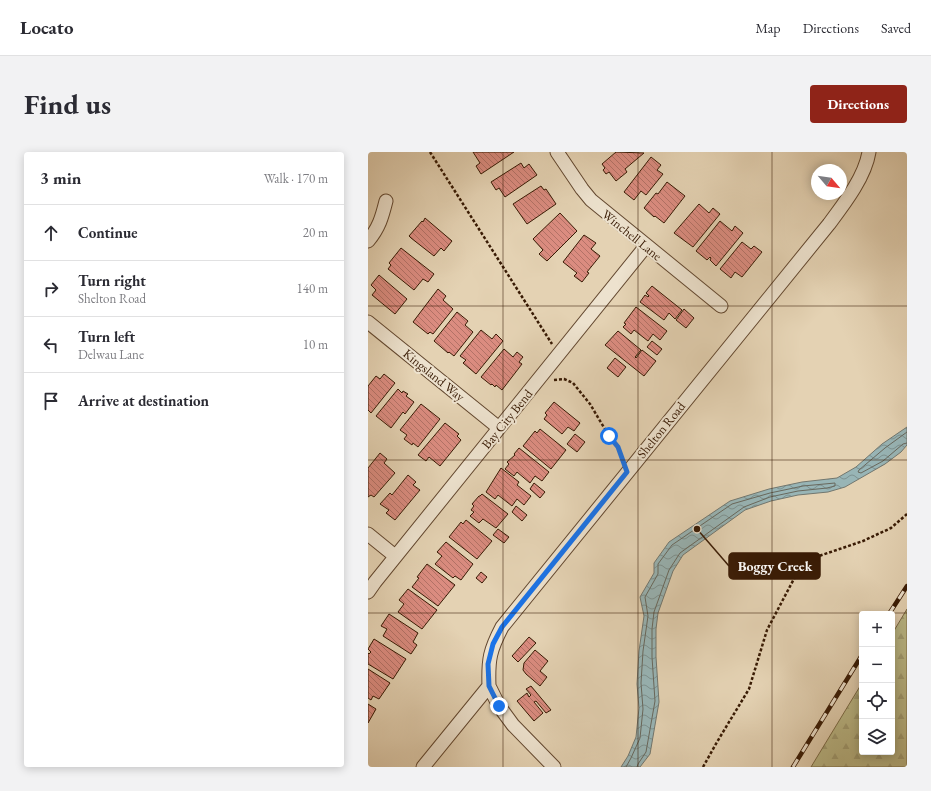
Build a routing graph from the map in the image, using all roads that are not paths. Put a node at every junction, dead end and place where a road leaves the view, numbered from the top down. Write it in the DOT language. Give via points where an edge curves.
graph roads {
  1 [pos="557,152"];
  2 [pos="869,152"];
  3 [pos="386,201"];
  4 [pos="368,241"];
  5 [pos="646,246"];
  6 [pos="721,306"];
  7 [pos="368,322"];
  8 [pos="499,428"];
  9 [pos="368,534"];
  10 [pos="395,556"];
  11 [pos="368,592"];
  12 [pos="489,686"];
  13 [pos="423,767"];
  14 [pos="554,767"];
  1 -- 5 [label="street, Winchell Lane" via="591,200"];
  2 -- 12 [label="street, Shelton Road" via="861,174 829,224 502,627 493,644 488,664"];
  3 -- 4 [label="street" via="381,220"];
  5 -- 6 [label="street, Winchell Lane"];
  5 -- 8 [label="street, Bay City Bend"];
  7 -- 8 [label="street, Kingsland Way"];
  8 -- 10 [label="street, Bay City Bend"];
  9 -- 10 [label="street"];
  10 -- 11 [label="street, Bay City Bend"];
  12 -- 13 [label="street"];
  12 -- 14 [label="street" via="513,725"];
}
